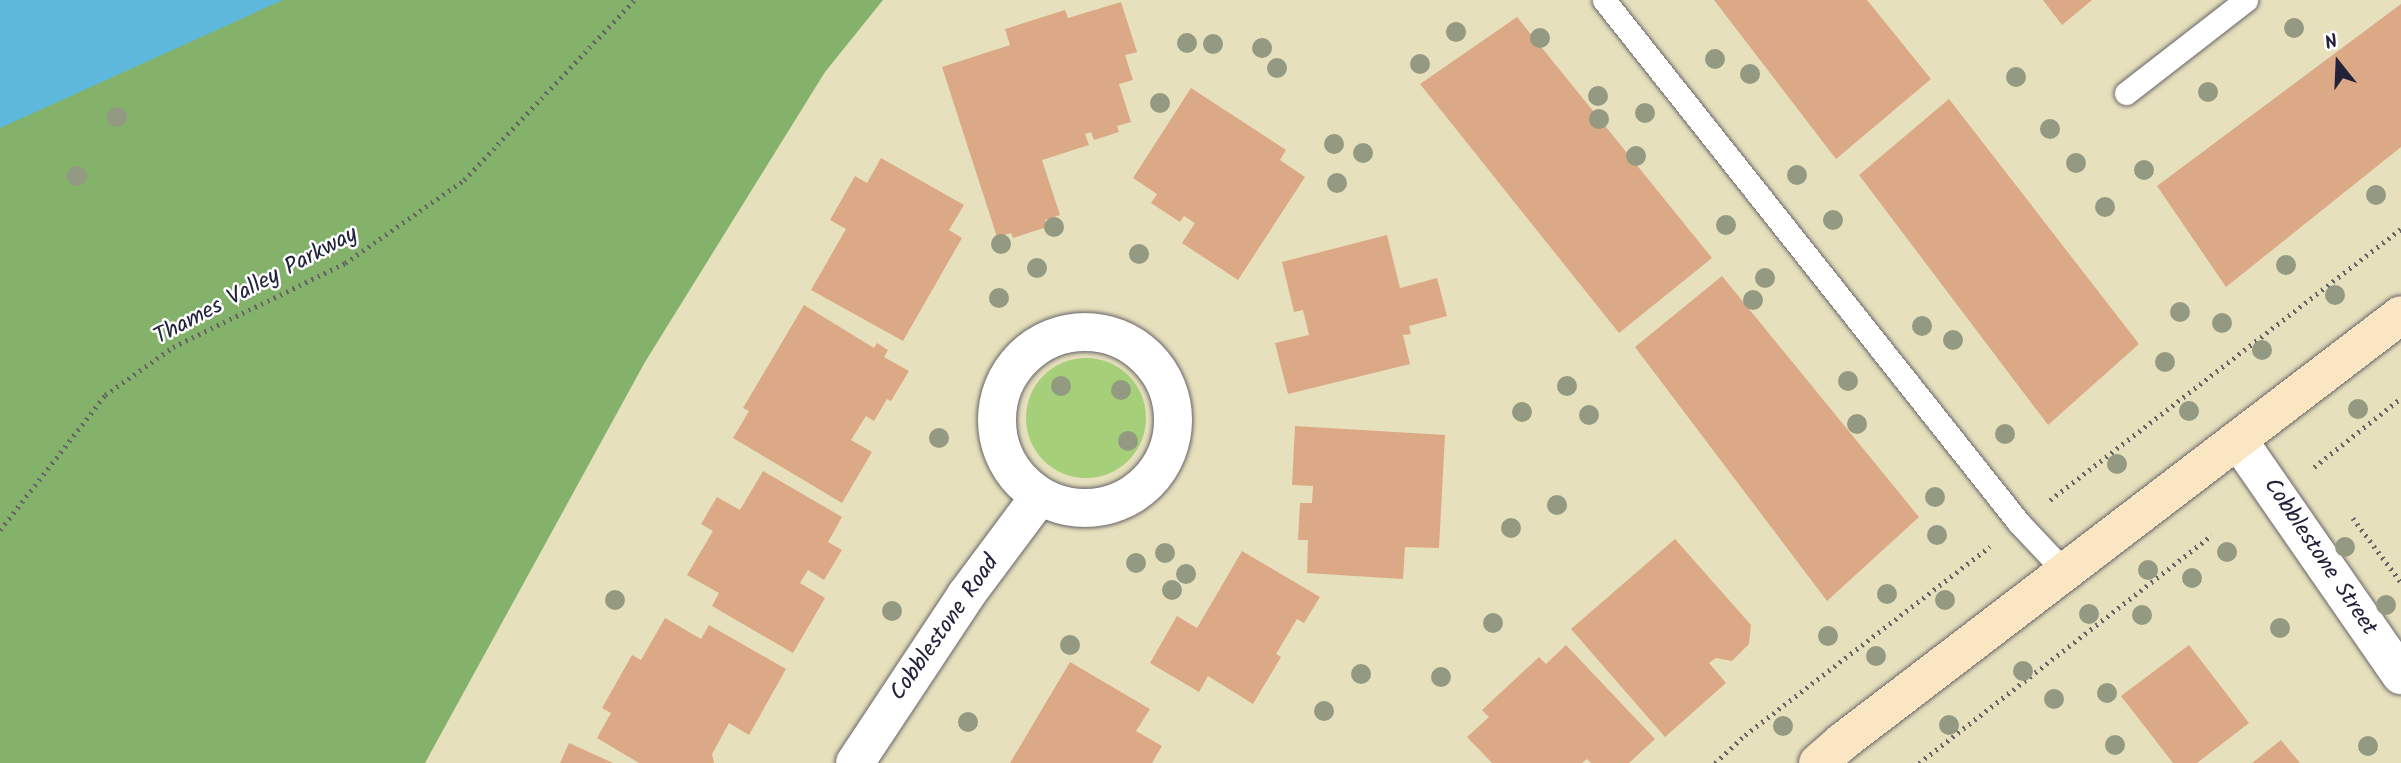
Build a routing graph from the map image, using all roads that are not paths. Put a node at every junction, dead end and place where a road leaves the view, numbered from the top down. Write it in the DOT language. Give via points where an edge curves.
graph roads {
  1 [pos="1604,0"];
  2 [pos="2246,0"];
  3 [pos="2126,93"];
  4 [pos="2401,315"];
  5 [pos="2238,440"];
  6 [pos="1039,497"];
  7 [pos="2065,572"];
  8 [pos="2401,675"];
  9 [pos="855,763"];
  10 [pos="1818,763"];
  1 -- 7 [label="lane" via="2019,523"];
  2 -- 3 [label="lane"];
  4 -- 5 [label="street"];
  5 -- 7 [label="street"];
  5 -- 8 [label="street, Cobblestone Street"];
  6 -- 6 [label="street" via="1066,508 1095,509 1147,484 1164,460 1173,433 1173,404 1163,376 1145,354 1120,338 1091,331 1062,334 1034,346 1013,367 1000,394 996,423 1002,452 1016,477"];
  6 -- 9 [label="street, Cobblestone Road" via="966,595"];
  7 -- 10 [label="street"];
}
